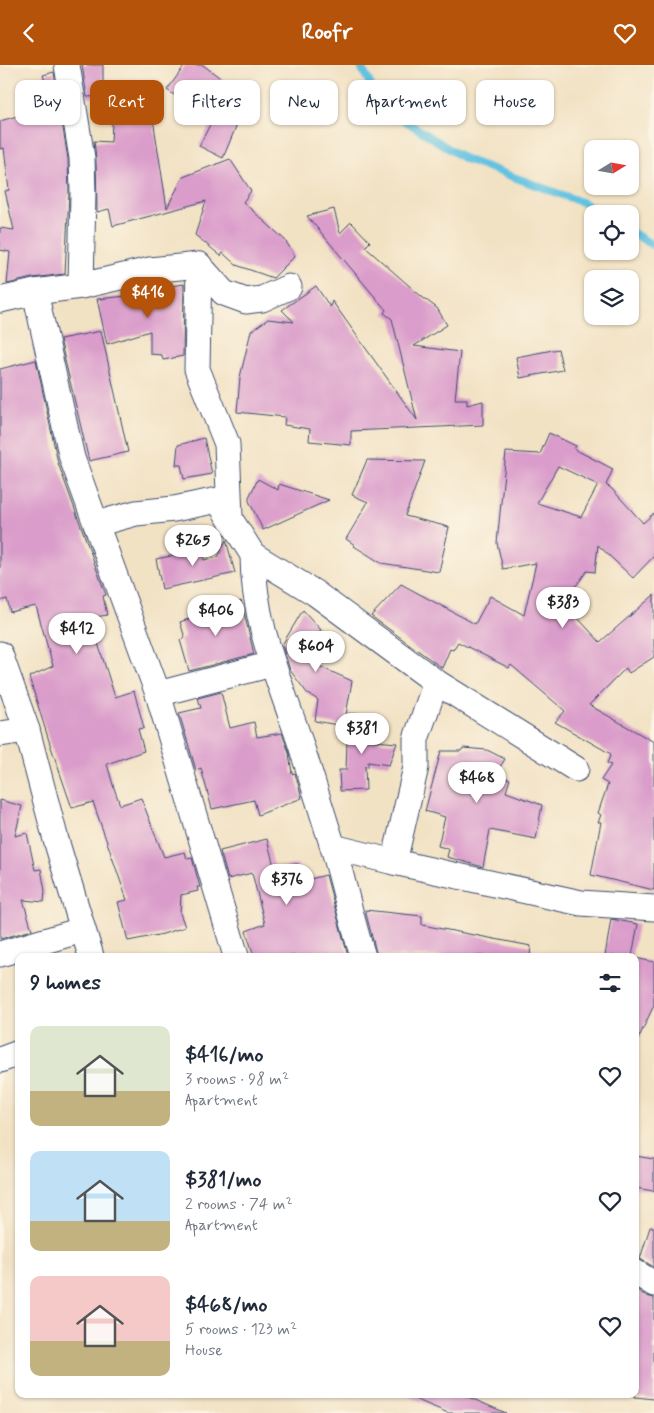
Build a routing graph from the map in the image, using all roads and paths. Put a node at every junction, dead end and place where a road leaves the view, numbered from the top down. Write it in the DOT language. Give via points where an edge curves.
graph roads {
  1 [pos="67,65"];
  2 [pos="199,265"];
  3 [pos="80,286"];
  4 [pos="289,287"];
  5 [pos="35,291"];
  6 [pos="0,300"];
  7 [pos="230,517"];
  8 [pos="96,524"];
  9 [pos="253,555"];
  10 [pos="0,654"];
  11 [pos="272,664"];
  12 [pos="436,682"];
  13 [pos="158,693"];
  14 [pos="27,730"];
  15 [pos="0,734"];
  16 [pos="576,769"];
  17 [pos="333,847"];
  18 [pos="394,862"];
  19 [pos="654,908"];
  20 [pos="82,930"];
  21 [pos="90,953"];
  22 [pos="235,953"];
  23 [pos="363,953"];
  24 [pos="0,954"];
  25 [pos="15,1054"];
  26 [pos="0,1060"];
  27 [pos="639,1275"];
  28 [pos="654,1284"];
  1 -- 3 [label="street" via="82,158"];
  2 -- 3 [label="street" via="150,270"];
  2 -- 4 [label="street" via="224,293 246,301 262,299"];
  2 -- 7 [label="street" via="197,369 227,444"];
  3 -- 5 [label="street"];
  5 -- 6 [label="street"];
  5 -- 8 [label="street" via="72,459"];
  7 -- 8 [label="street" via="218,500 136,513"];
  7 -- 9 [label="street"];
  8 -- 13 [label="street"];
  9 -- 11 [label="street" via="259,618"];
  9 -- 12 [label="street" via="315,593"];
  10 -- 14 [label="street"];
  11 -- 13 [label="street"];
  11 -- 17 [label="street"];
  12 -- 16 [label="street"];
  12 -- 18 [label="street" via="416,739 416,767"];
  13 -- 22 [label="street"];
  14 -- 15 [label="street"];
  14 -- 20 [label="street"];
  17 -- 18 [label="street"];
  17 -- 23 [label="street"];
  18 -- 19 [label="street" via="581,903"];
  20 -- 21 [label="street"];
  20 -- 24 [label="street"];
  25 -- 26 [label="street"];
  27 -- 28 [label="street"];
}
